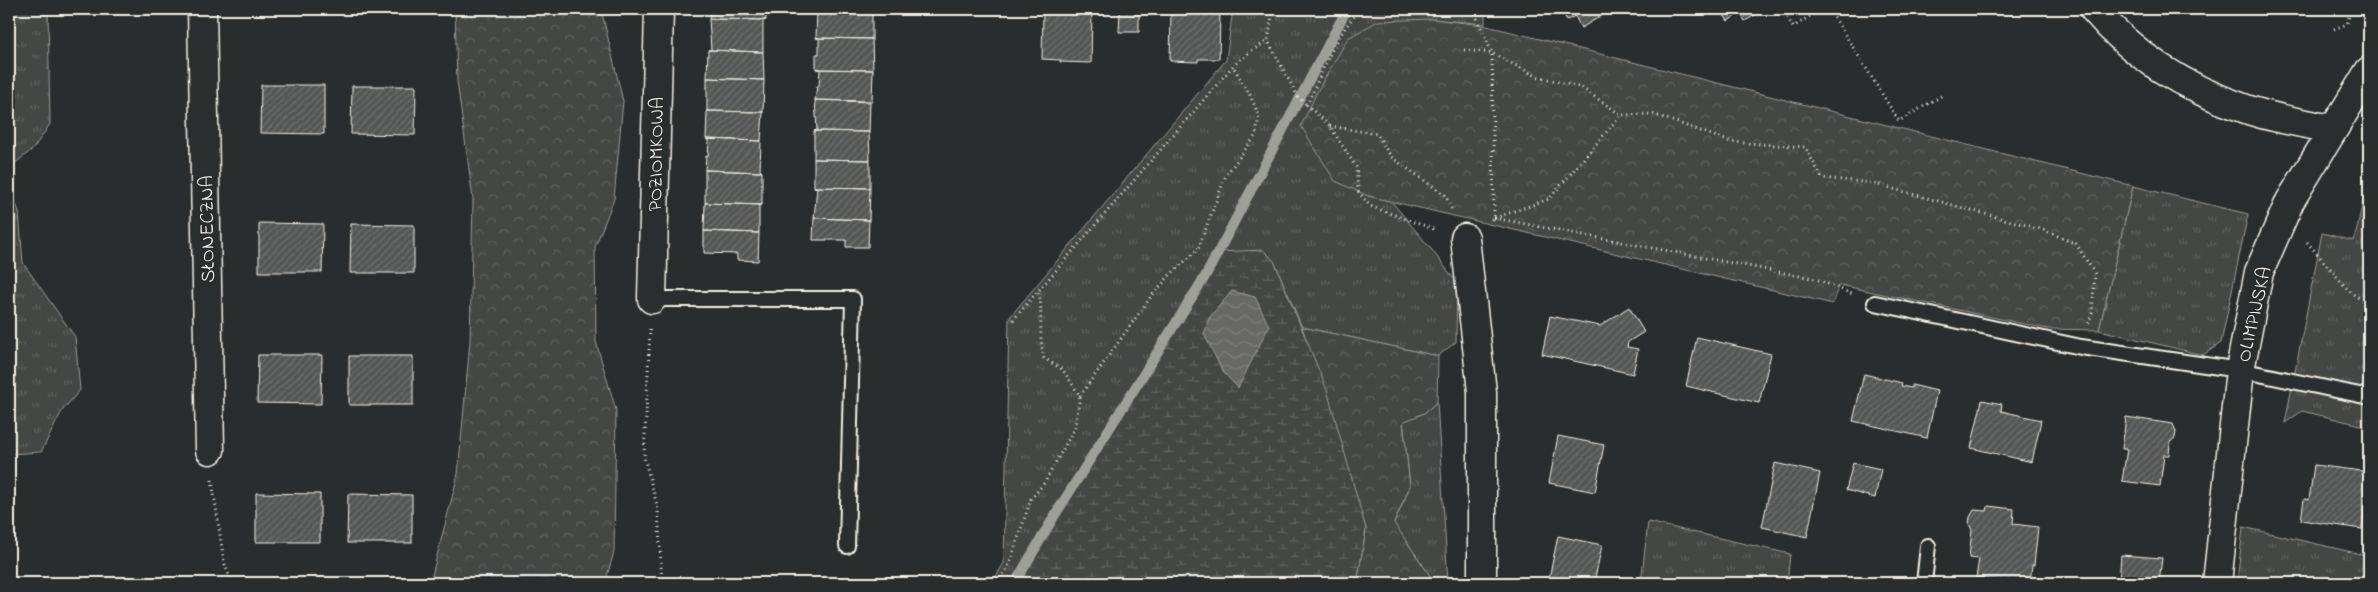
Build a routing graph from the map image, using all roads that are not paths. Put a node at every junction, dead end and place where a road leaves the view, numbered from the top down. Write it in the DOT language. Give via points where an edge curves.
graph roads {
  1 [pos="202,9"];
  2 [pos="659,9"];
  3 [pos="2094,9"];
  4 [pos="2369,71"];
  5 [pos="2332,129"];
  6 [pos="1465,238"];
  7 [pos="652,299"];
  8 [pos="1875,303"];
  9 [pos="2240,370"];
  10 [pos="2369,398"];
  11 [pos="210,450"];
  12 [pos="847,546"];
  13 [pos="1928,546"];
  14 [pos="1482,583"];
  15 [pos="1924,583"];
  16 [pos="2217,583"];
  1 -- 11 [label="street, SŁONECZNA"];
  2 -- 7 [label="street, POZIOMKOWA"];
  3 -- 5 [label="street" via="2114,33 2148,60 2198,90 2248,110"];
  4 -- 5 [label="street, OLIMPIJSKA"];
  5 -- 9 [label="street, OLIMPIJSKA" via="2290,202 2259,272"];
  6 -- 14 [label="street" via="1482,392"];
  7 -- 12 [label="lane" via="853,299"];
  8 -- 9 [label="lane" via="2081,347"];
  9 -- 10 [label="lane"];
  9 -- 16 [label="street, OLIMPIJSKA"];
  13 -- 15 [label="lane"];
}
